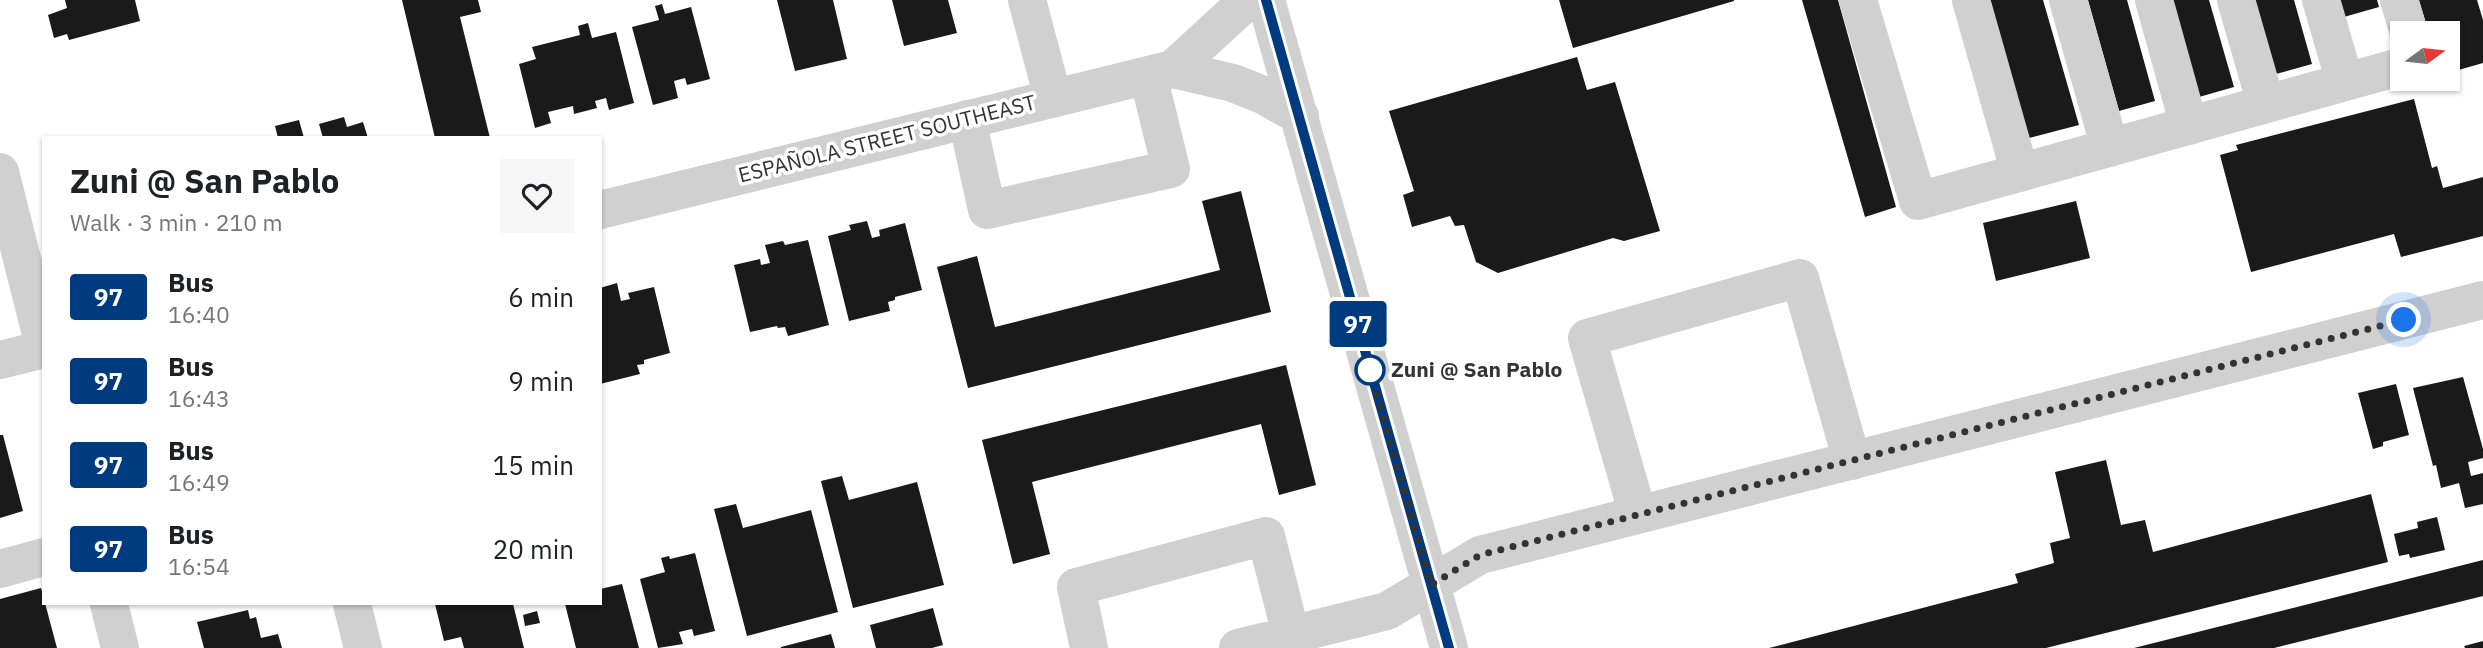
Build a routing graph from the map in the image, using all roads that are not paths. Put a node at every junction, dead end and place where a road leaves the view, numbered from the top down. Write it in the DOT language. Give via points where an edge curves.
graph roads {
  1 [pos="1027,0"];
  2 [pos="1248,0"];
  3 [pos="1266,0"];
  4 [pos="1858,0"];
  5 [pos="1971,0"];
  6 [pos="2068,0"];
  7 [pos="2154,0"];
  8 [pos="2236,0"];
  9 [pos="2321,0"];
  10 [pos="2399,0"];
  11 [pos="2405,21"];
  12 [pos="2390,70"];
  13 [pos="1161,72"];
  14 [pos="2345,82"];
  15 [pos="1053,98"];
  16 [pos="2266,104"];
  17 [pos="1300,116"];
  18 [pos="967,119"];
  19 [pos="2189,126"];
  20 [pos="2110,148"];
  21 [pos="0,172"];
  22 [pos="2020,173"];
  23 [pos="602,210"];
  24 [pos="2483,300"];
  25 [pos="42,340"];
  26 [pos="42,349"];
  27 [pos="0,360"];
  28 [pos="1852,461"];
  29 [pos="1638,515"];
  30 [pos="42,558"];
  31 [pos="0,569"];
  32 [pos="1431,585"];
  33 [pos="109,605"];
  34 [pos="352,605"];
  35 [pos="1291,635"];
  36 [pos="120,648"];
  37 [pos="363,648"];
  38 [pos="1089,648"];
  39 [pos="1238,648"];
  40 [pos="1448,648"];
  1 -- 15 [label="street"];
  2 -- 13 [label="street"];
  3 -- 17 [label="street"];
  4 -- 22 [label="street" via="1918,201"];
  5 -- 22 [label="street"];
  6 -- 20 [label="street"];
  7 -- 19 [label="street"];
  8 -- 16 [label="street"];
  9 -- 14 [label="street"];
  10 -- 11 [label="street"];
  12 -- 14 [label="street"];
  13 -- 15 [label="street, ESPAÑOLA STREET SOUTHEAST"];
  13 -- 17 [label="street, ESPAÑOLA STREET SOUTHEAST" via="1233,82"];
  13 -- 18 [label="street" via="1171,169 987,210"];
  14 -- 16 [label="street"];
  15 -- 18 [label="street, ESPAÑOLA STREET SOUTHEAST"];
  16 -- 19 [label="street"];
  17 -- 32 [label="street"];
  18 -- 23 [label="street, ESPAÑOLA STREET SOUTHEAST"];
  19 -- 20 [label="street"];
  20 -- 22 [label="street"];
  21 -- 25 [label="street"];
  24 -- 28 [label="street"];
  26 -- 27 [label="street"];
  28 -- 29 [label="street"];
  28 -- 29 [label="street" via="1800,278 1587,338"];
  29 -- 32 [label="street" via="1480,555"];
  30 -- 31 [label="street"];
  32 -- 35 [label="street" via="1387,611"];
  32 -- 40 [label="street"];
  33 -- 36 [label="street"];
  34 -- 37 [label="street"];
  35 -- 38 [label="street" via="1266,536 1076,587"];
  35 -- 39 [label="street"];
}
